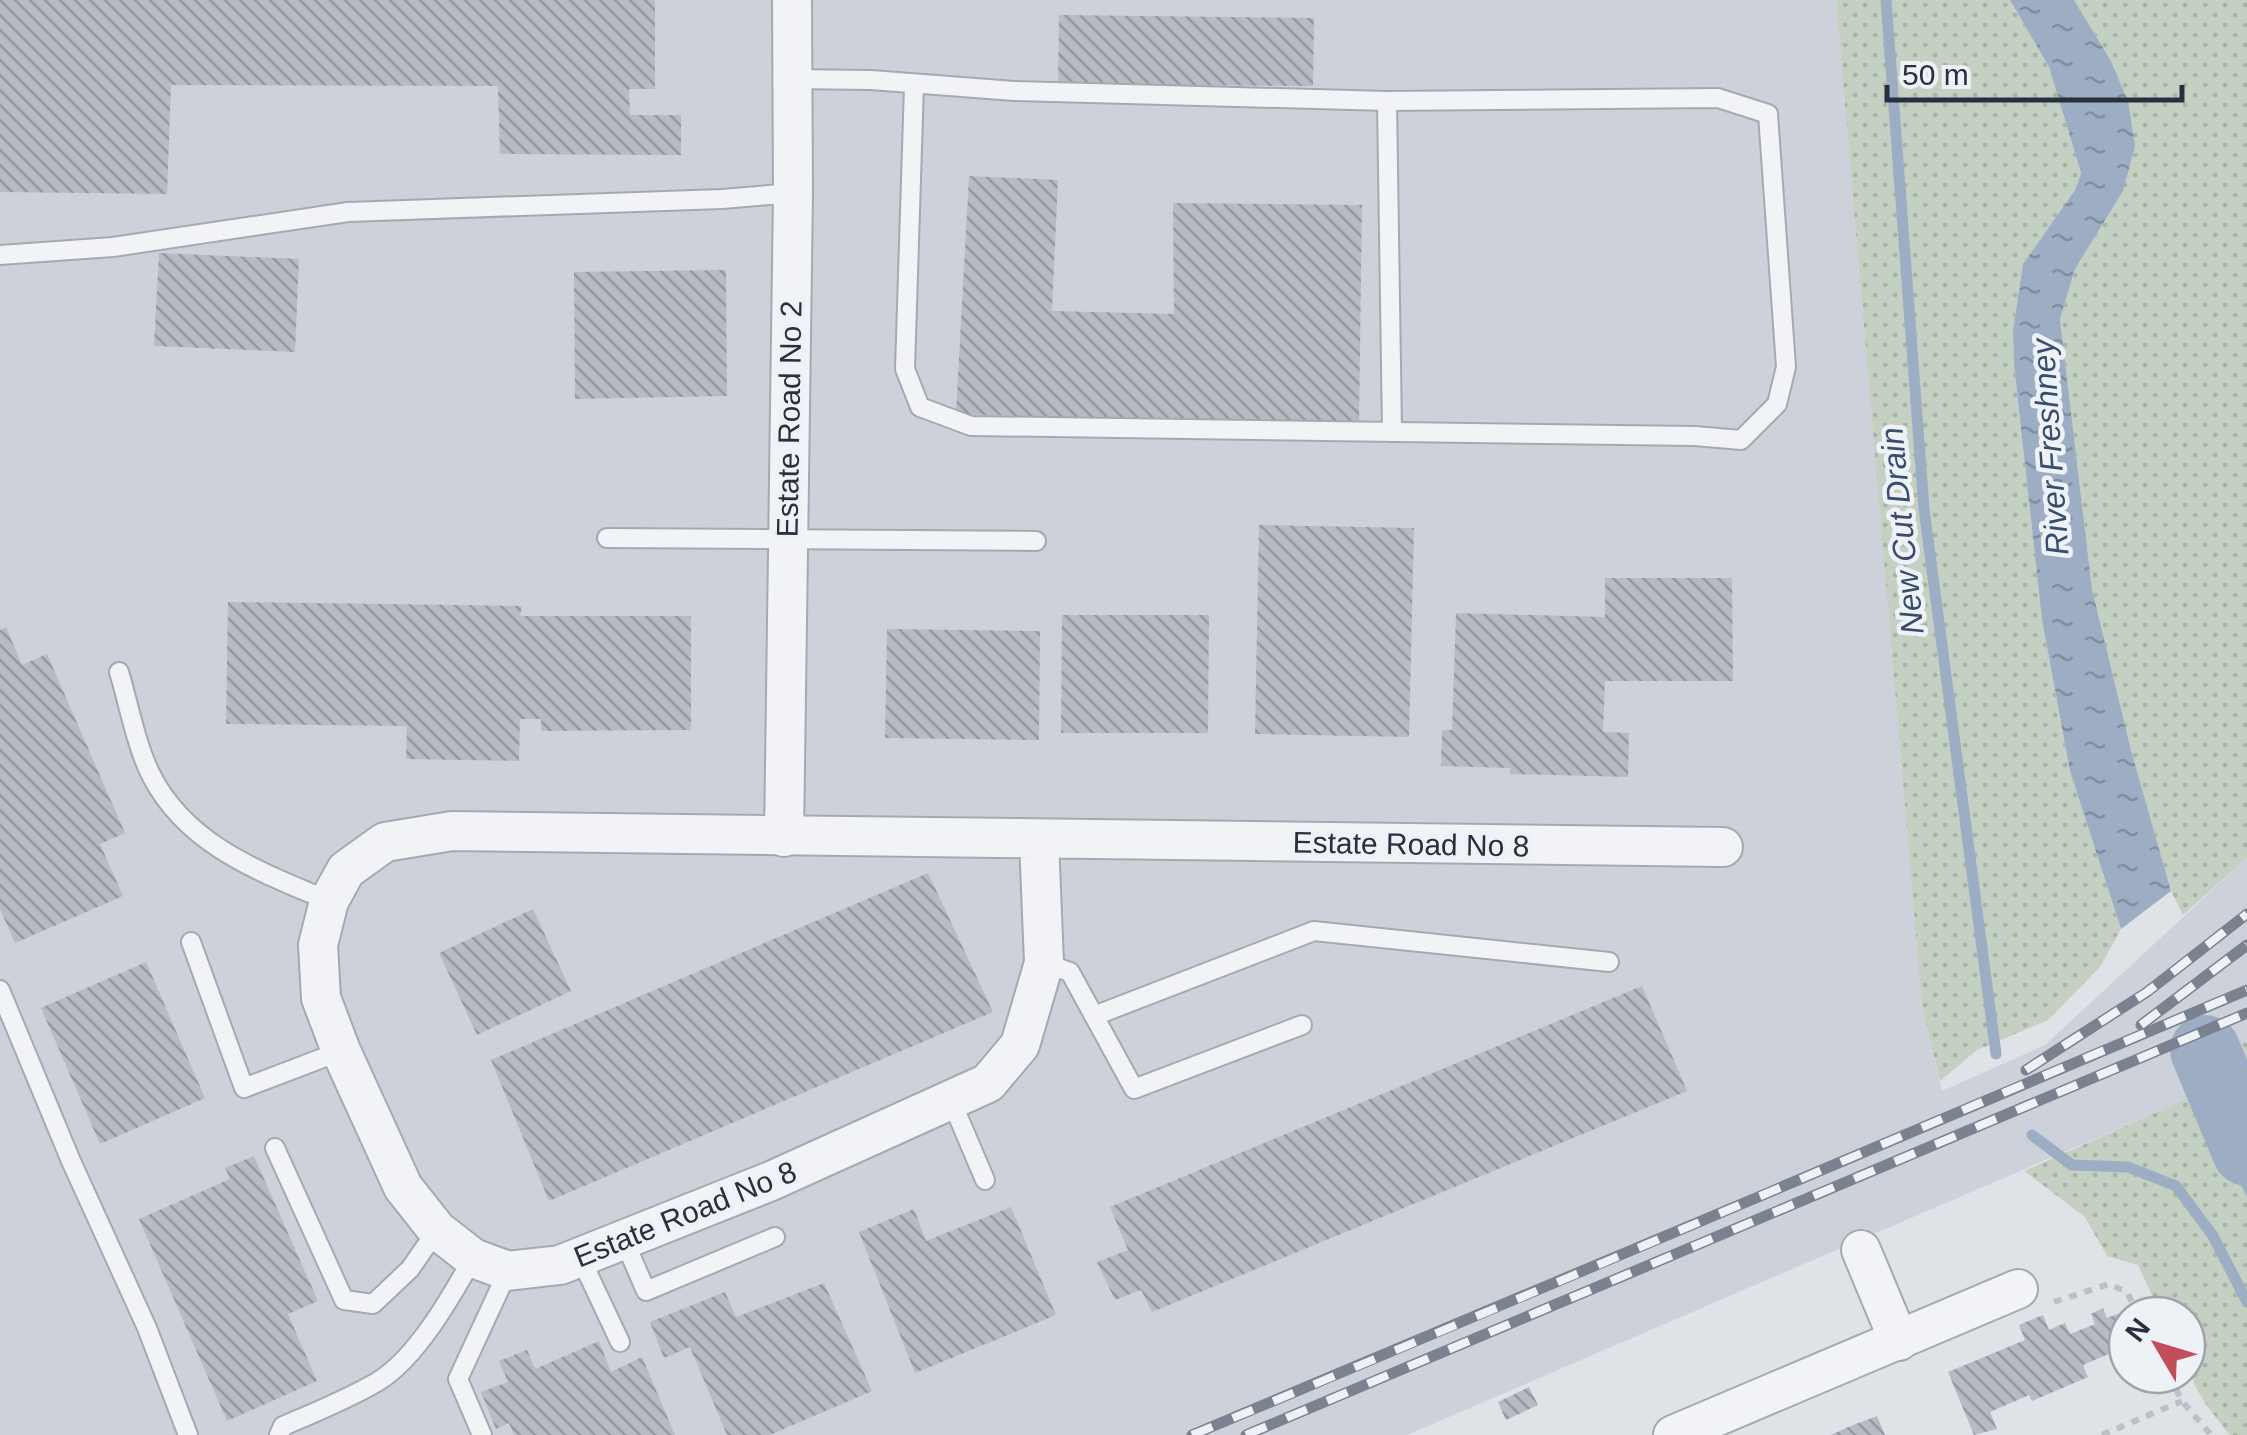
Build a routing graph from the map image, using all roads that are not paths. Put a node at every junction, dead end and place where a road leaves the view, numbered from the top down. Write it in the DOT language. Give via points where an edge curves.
graph roads {
  1 [pos="792,0"];
  2 [pos="792,79"];
  3 [pos="914,85"];
  4 [pos="1387,101"];
  5 [pos="793,193"];
  6 [pos="0,254"];
  7 [pos="1392,432"];
  8 [pos="607,538"];
  9 [pos="787,538"];
  10 [pos="1036,540"];
  11 [pos="119,672"];
  12 [pos="784,837"];
  13 [pos="1039,840"];
  14 [pos="1724,847"];
  15 [pos="330,901"];
  16 [pos="192,942"];
  17 [pos="1609,962"];
  18 [pos="1044,963"];
  19 [pos="0,990"];
  20 [pos="1094,1016"];
  21 [pos="1302,1025"];
  22 [pos="340,1051"];
  23 [pos="951,1100"];
  24 [pos="275,1148"];
  25 [pos="985,1180"];
  26 [pos="437,1230"];
  27 [pos="775,1237"];
  28 [pos="624,1240"];
  29 [pos="1861,1250"];
  30 [pos="580,1257"];
  31 [pos="490,1264"];
  32 [pos="2018,1289"];
  33 [pos="1899,1341"];
  34 [pos="620,1342"];
  35 [pos="188,1435"];
  36 [pos="279,1435"];
  37 [pos="482,1435"];
  38 [pos="1673,1435"];
  1 -- 2 [label="street, Estate Road No 2"];
  2 -- 3 [label="lane"];
  2 -- 5 [label="street, Estate Road No 2"];
  3 -- 4 [label="lane"];
  3 -- 7 [label="lane" via="905,369 920,407 970,426"];
  4 -- 7 [label="lane"];
  4 -- 7 [label="lane" via="1718,98 1768,114 1786,368 1778,404 1742,440"];
  5 -- 6 [label="lane" via="348,212 114,247"];
  5 -- 9 [label="street, Estate Road No 2"];
  8 -- 9 [label="lane"];
  9 -- 10 [label="lane"];
  9 -- 12 [label="street, Estate Road No 2"];
  11 -- 15 [label="lane" via="150,774 181,820 242,864"];
  12 -- 13 [label="street, Estate Road No 8"];
  12 -- 15 [label="street, Estate Road No 8" via="452,831 385,842 346,870"];
  13 -- 14 [label="street, Estate Road No 8"];
  13 -- 18 [label="street, Estate Road No 8"];
  15 -- 22 [label="street, Estate Road No 8" via="318,945 321,998"];
  16 -- 22 [label="lane" via="244,1088"];
  17 -- 20 [label="lane" via="1314,931"];
  18 -- 20 [label="lane" via="1070,972"];
  18 -- 23 [label="street, Estate Road No 8" via="1020,1045 988,1083"];
  19 -- 35 [label="lane"];
  20 -- 21 [label="lane" via="1134,1090"];
  22 -- 26 [label="street, Estate Road No 8" via="402,1186"];
  23 -- 25 [label="lane"];
  23 -- 28 [label="street, Estate Road No 8"];
  24 -- 26 [label="lane" via="344,1300 373,1304 410,1269"];
  26 -- 31 [label="street, Estate Road No 8"];
  27 -- 28 [label="lane" via="646,1291"];
  28 -- 30 [label="street, Estate Road No 8"];
  29 -- 33 [label="street"];
  30 -- 31 [label="street, Estate Road No 8" via="560,1265"];
  30 -- 34 [label="lane"];
  31 -- 36 [label="lane" via="450,1298 379,1381 283,1426"];
  31 -- 37 [label="lane" via="458,1379"];
  32 -- 33 [label="street"];
  33 -- 38 [label="street"];
}
